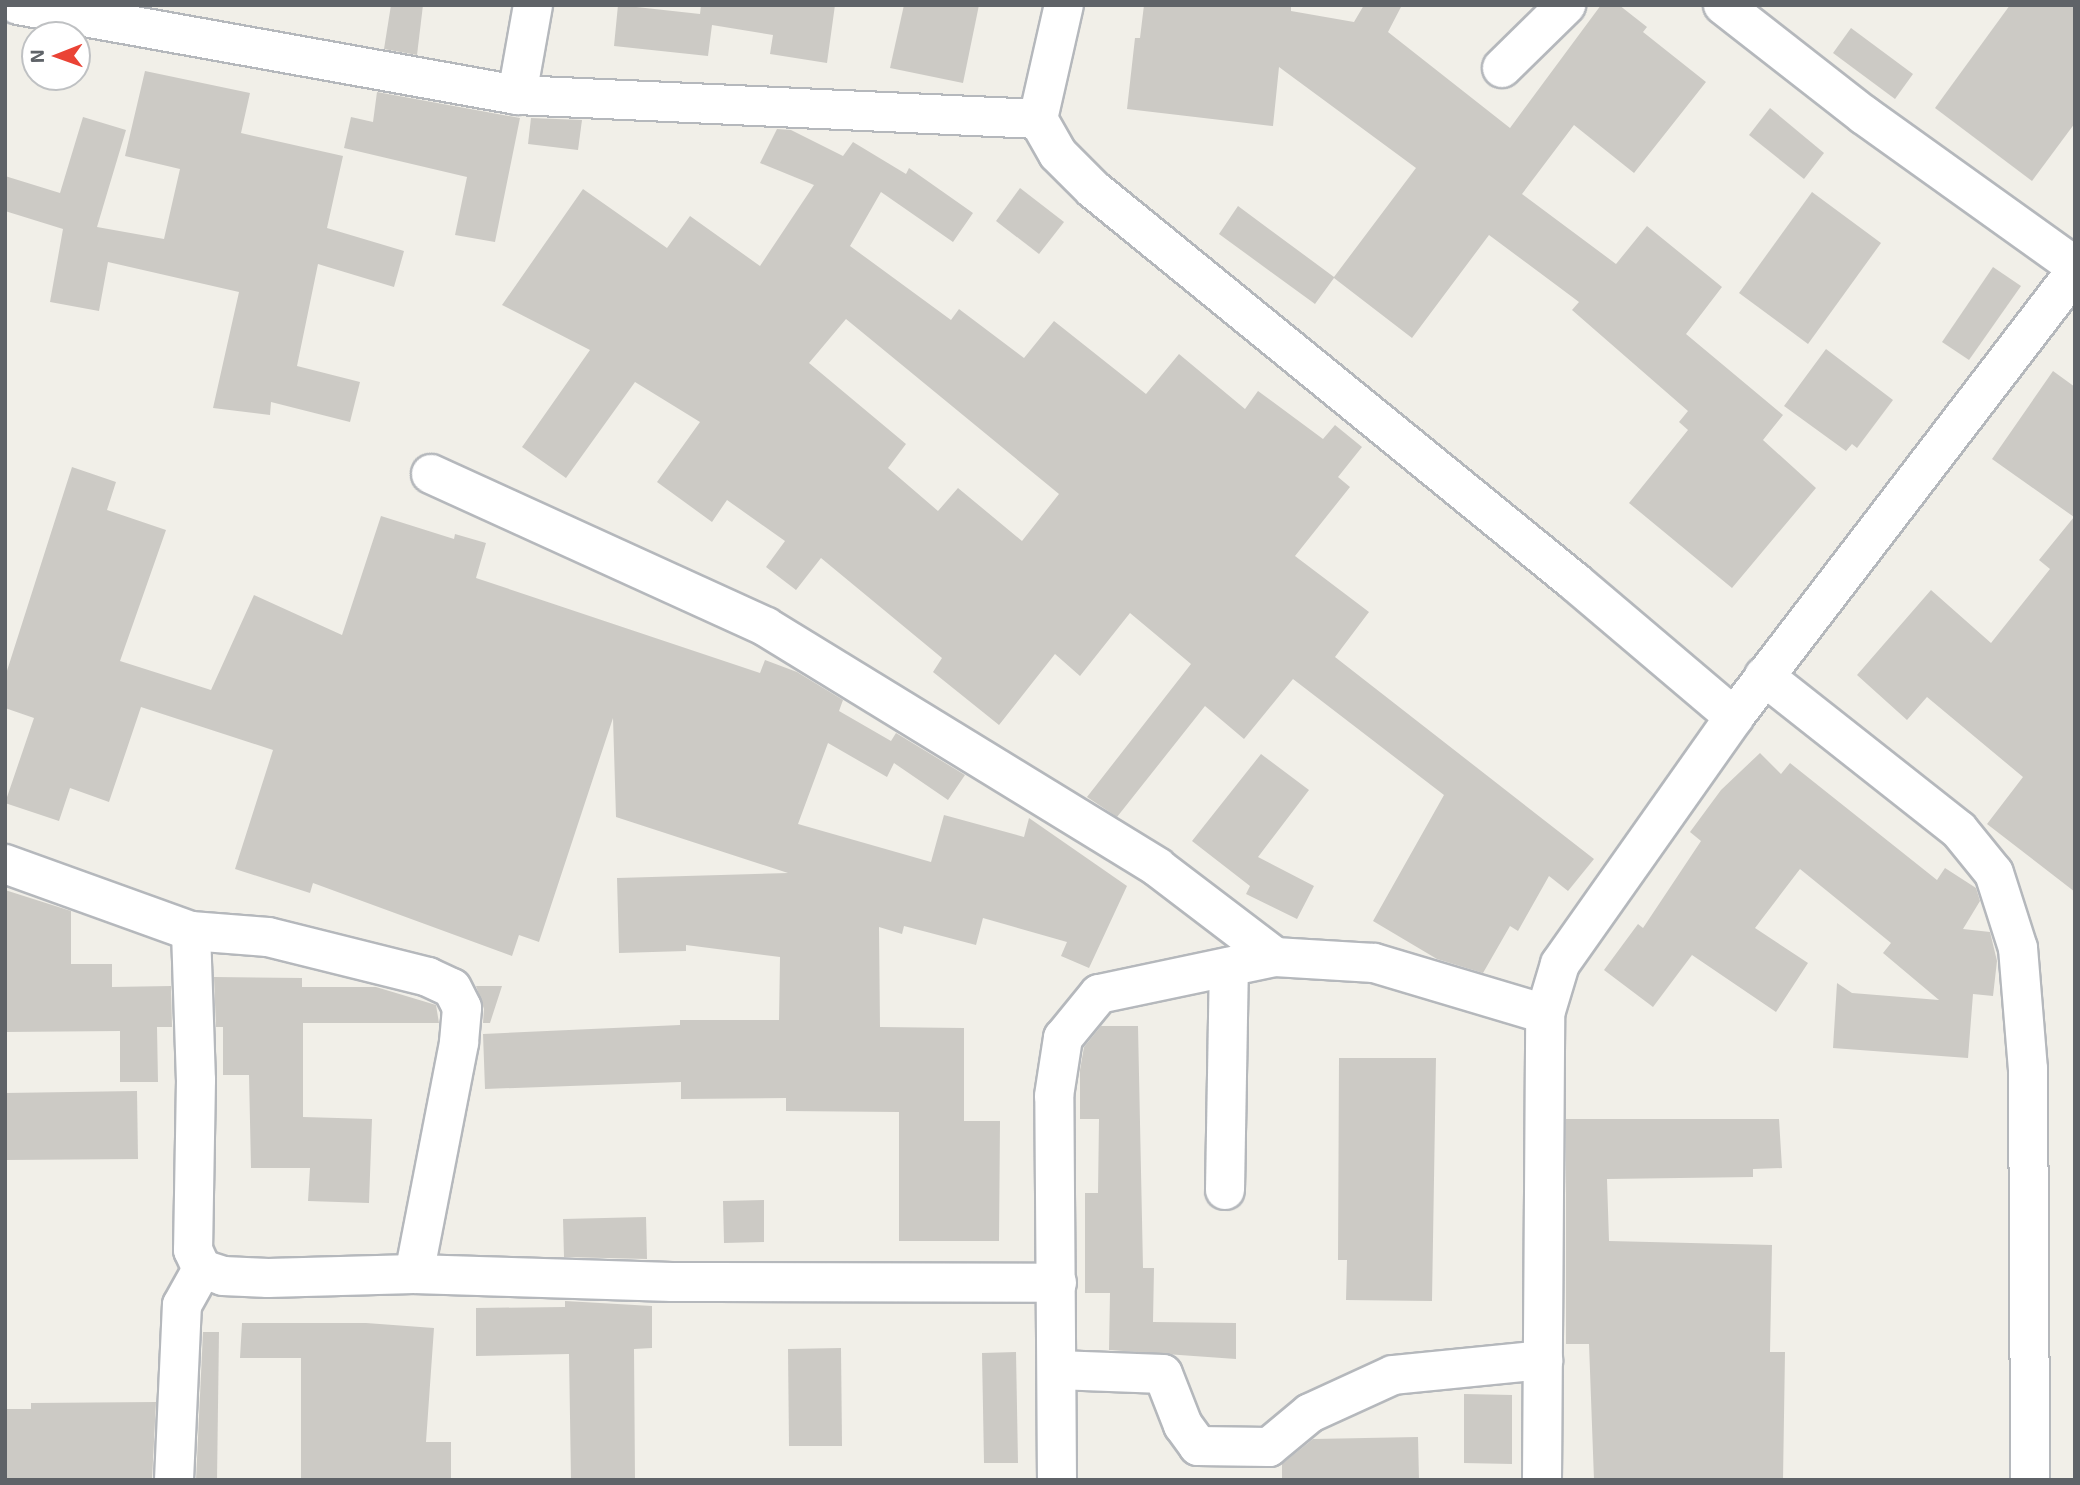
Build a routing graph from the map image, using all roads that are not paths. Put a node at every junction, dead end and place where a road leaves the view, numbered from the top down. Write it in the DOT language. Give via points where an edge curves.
graph roads {
  1 [pos="18,5"];
  2 [pos="533,5"];
  3 [pos="1064,5"];
  4 [pos="1566,5"];
  5 [pos="1723,5"];
  6 [pos="1502,68"];
  7 [pos="517,95"];
  8 [pos="1038,119"];
  9 [pos="2075,266"];
  10 [pos="2075,272"];
  11 [pos="431,474"];
  12 [pos="1764,676"];
  13 [pos="1734,717"];
  14 [pos="5,864"];
  15 [pos="191,932"];
  16 [pos="1275,957"];
  17 [pos="1229,967"];
  18 [pos="1545,1014"];
  19 [pos="1225,1190"];
  20 [pos="202,1269"];
  21 [pos="414,1274"];
  22 [pos="1057,1283"];
  23 [pos="1543,1360"];
  24 [pos="1057,1370"];
  25 [pos="174,1480"];
  26 [pos="1057,1480"];
  27 [pos="1542,1480"];
  28 [pos="2030,1480"];
  1 -- 7 [label="street"];
  2 -- 7 [label="street"];
  3 -- 8 [label="street"];
  4 -- 6 [label="street"];
  5 -- 9 [label="street" via="1864,115"];
  7 -- 8 [label="street"];
  8 -- 13 [label="street" via="1058,154 1093,189"];
  10 -- 12 [label="street"];
  11 -- 16 [label="street" via="765,627 1157,867"];
  12 -- 13 [label="street"];
  12 -- 28 [label="street" via="1959,830 1994,873 2018,948 2028,1069"];
  13 -- 18 [label="street" via="1579,930 1560,964"];
  14 -- 15 [label="street"];
  15 -- 20 [label="street" via="197,1080 193,1250"];
  15 -- 21 [label="street" via="268,937 428,977 452,988 462,1008 459,1043"];
  16 -- 17 [label="street"];
  16 -- 18 [label="street" via="1374,963"];
  17 -- 19 [label="street"];
  17 -- 22 [label="street" via="1099,994 1063,1038 1054,1096"];
  18 -- 23 [label="street"];
  20 -- 21 [label="street" via="223,1276 268,1278"];
  20 -- 25 [label="street" via="182,1305"];
  21 -- 22 [label="street" via="672,1282"];
  22 -- 24 [label="street"];
  23 -- 24 [label="street" via="1393,1375 1310,1413 1269,1447 1198,1446 1183,1425 1163,1374"];
  23 -- 27 [label="street"];
  24 -- 26 [label="street"];
}
